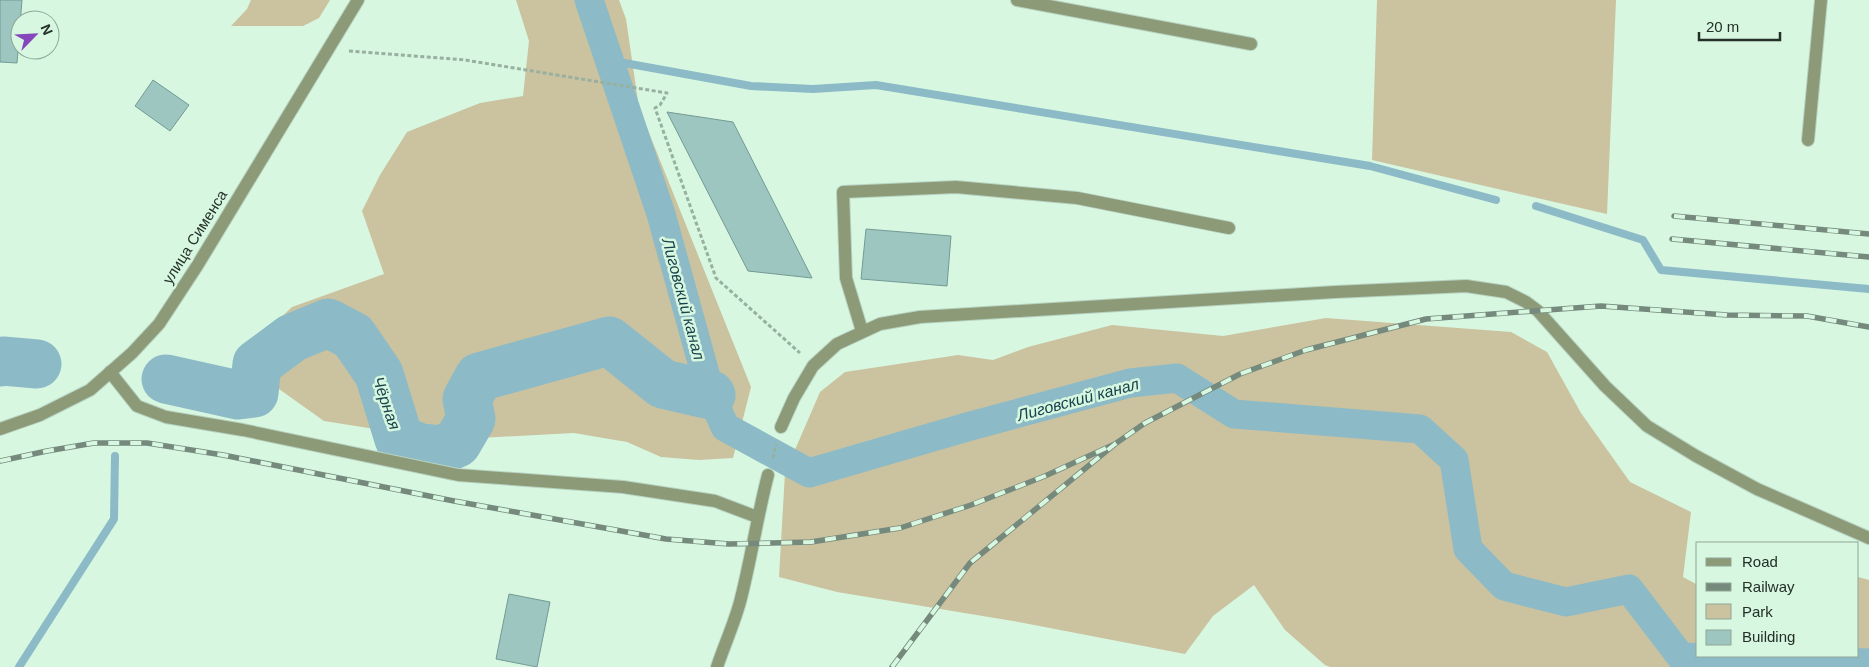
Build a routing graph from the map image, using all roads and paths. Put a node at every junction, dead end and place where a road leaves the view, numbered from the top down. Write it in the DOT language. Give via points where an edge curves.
graph roads {
  1 [pos="358,0"];
  2 [pos="1016,0"];
  3 [pos="1821,0"];
  4 [pos="1251,44"];
  5 [pos="349,51"];
  6 [pos="1808,140"];
  7 [pos="1229,228"];
  8 [pos="862,331"];
  9 [pos="813,366"];
  10 [pos="110,372"];
  11 [pos="781,427"];
  12 [pos="0,429"];
  13 [pos="768,475"];
  14 [pos="757,517"];
  15 [pos="1869,538"];
  16 [pos="717,667"];
  1 -- 10 [label="street, улица Сименса" via="159,324"];
  2 -- 4 [label="street"];
  3 -- 6 [label="street"];
  5 -- 9 [label="path" via="465,60 667,93 656,108 716,278"];
  7 -- 8 [label="street" via="1077,198 956,187 843,192 846,278"];
  8 -- 9 [label="street" via="837,344"];
  8 -- 15 [label="street" via="880,324 920,317 1466,286 1506,292 1538,311 1605,386 1647,426 1758,489"];
  9 -- 11 [label="street"];
  10 -- 12 [label="street, улица Сименса" via="90,390 40,415"];
  10 -- 14 [label="street" via="137,406 166,416 458,475 633,489 715,501"];
  11 -- 13 [label="path"];
  13 -- 14 [label="street"];
  14 -- 16 [label="street" via="739,603"];
}
